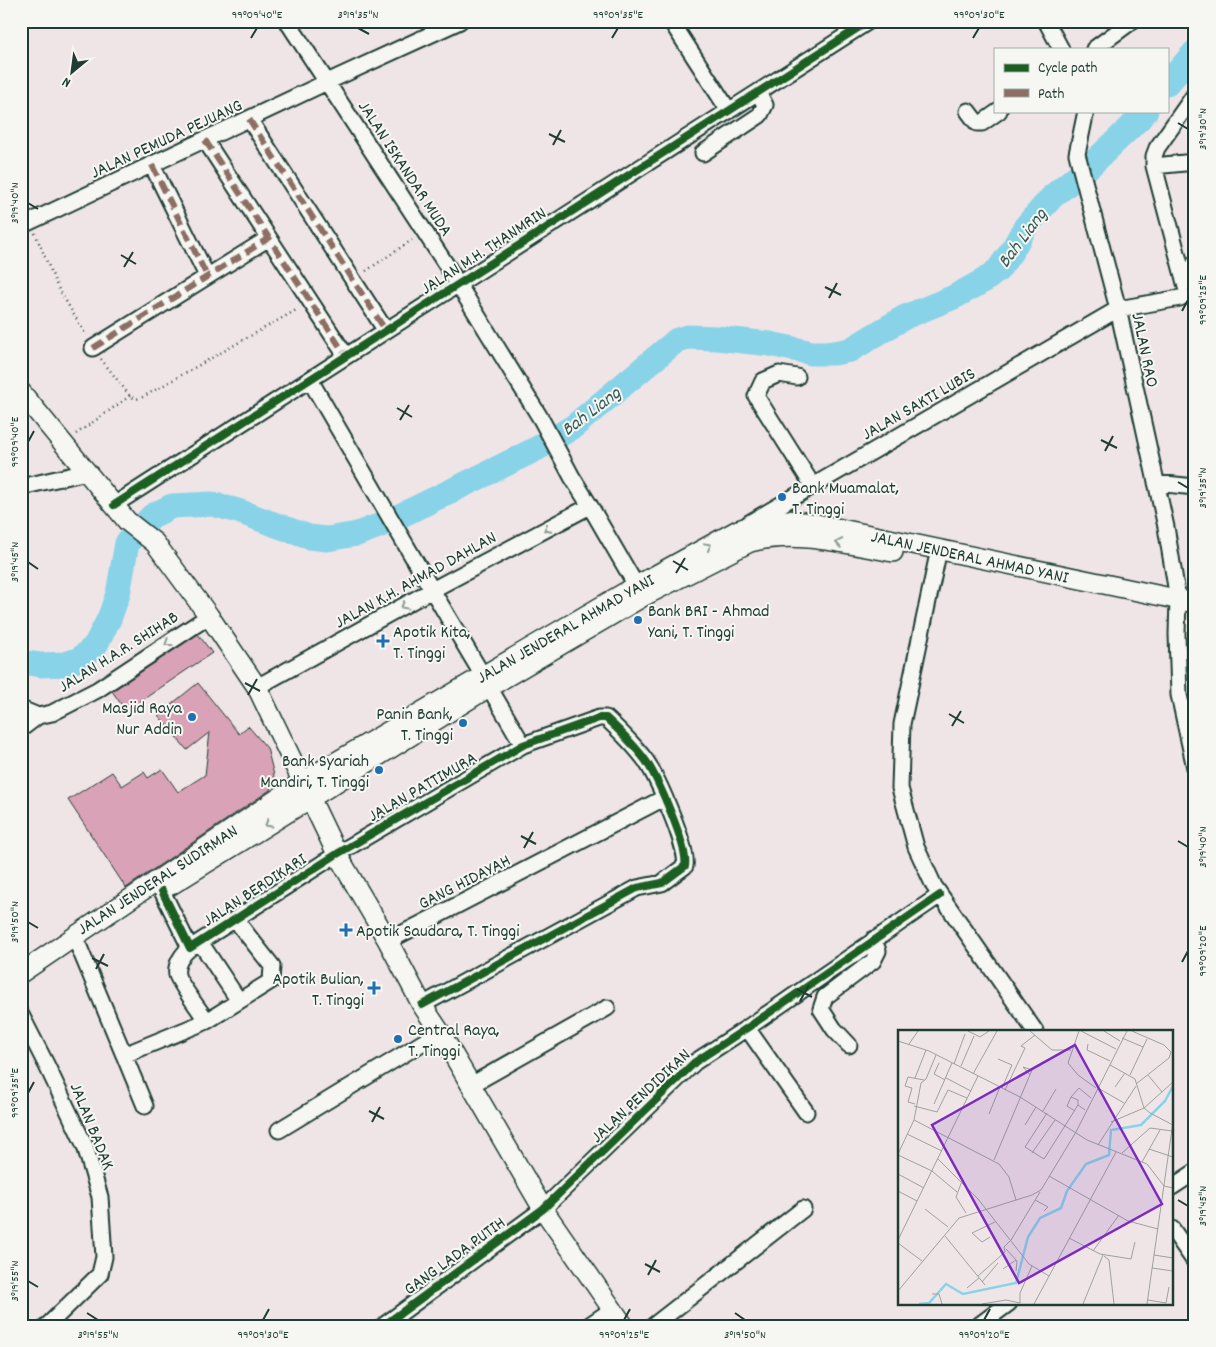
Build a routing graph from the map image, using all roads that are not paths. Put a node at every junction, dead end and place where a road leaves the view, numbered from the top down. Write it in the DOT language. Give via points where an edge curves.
graph roads {
  1 [pos="287,21"];
  2 [pos="460,21"];
  3 [pos="671,21"];
  4 [pos="869,21"];
  5 [pos="1046,21"];
  6 [pos="1132,21"];
  7 [pos="1060,48"];
  8 [pos="1095,48"];
  9 [pos="327,82"];
  10 [pos="758,92"];
  11 [pos="1195,94"];
  12 [pos="729,111"];
  13 [pos="968,111"];
  14 [pos="998,112"];
  15 [pos="1086,112"];
  16 [pos="249,119"];
  17 [pos="205,140"];
  18 [pos="703,153"];
  19 [pos="1195,162"];
  20 [pos="152,165"];
  21 [pos="1154,166"];
  22 [pos="26,224"];
  23 [pos="269,238"];
  24 [pos="1195,263"];
  25 [pos="207,276"];
  26 [pos="457,285"];
  27 [pos="1192,294"];
  28 [pos="1118,309"];
  29 [pos="386,331"];
  30 [pos="93,348"];
  31 [pos="346,356"];
  32 [pos="798,377"];
  33 [pos="310,380"];
  34 [pos="21,392"];
  35 [pos="87,472"];
  36 [pos="1156,483"];
  37 [pos="813,486"];
  38 [pos="21,487"];
  39 [pos="1195,487"];
  40 [pos="114,505"];
  41 [pos="590,506"];
  42 [pos="738,530"];
  43 [pos="938,555"];
  44 [pos="432,590"];
  45 [pos="639,591"];
  46 [pos="1186,608"];
  47 [pos="209,616"];
  48 [pos="486,681"];
  49 [pos="258,687"];
  50 [pos="21,708"];
  51 [pos="38,716"];
  52 [pos="21,729"];
  53 [pos="523,745"];
  54 [pos="1195,768"];
  55 [pos="306,790"];
  56 [pos="664,798"];
  57 [pos="337,854"];
  58 [pos="162,891"];
  59 [pos="940,895"];
  60 [pos="235,919"];
  61 [pos="874,940"];
  62 [pos="388,941"];
  63 [pos="195,945"];
  64 [pos="79,947"];
  65 [pos="21,973"];
  66 [pos="21,986"];
  67 [pos="238,1001"];
  68 [pos="422,1005"];
  69 [pos="607,1008"];
  70 [pos="21,1015"];
  71 [pos="207,1021"];
  72 [pos="747,1028"];
  73 [pos="1033,1030"];
  74 [pos="440,1032"];
  75 [pos="849,1045"];
  76 [pos="124,1055"];
  77 [pos="471,1085"];
  78 [pos="146,1106"];
  79 [pos="806,1112"];
  80 [pos="279,1130"];
  81 [pos="1195,1172"];
  82 [pos="1174,1186"];
  83 [pos="543,1209"];
  84 [pos="803,1209"];
  85 [pos="1174,1232"];
  86 [pos="1195,1262"];
  87 [pos="1008,1304"];
  88 [pos="613,1309"];
  89 [pos="400,1321"];
  90 [pos="47,1326"];
  91 [pos="383,1326"];
  92 [pos="588,1326"];
  93 [pos="624,1326"];
  94 [pos="653,1326"];
  95 [pos="978,1326"];
  1 -- 9 [label="street, JALAN ISKANDAR MUDA"];
  2 -- 9 [label="street, JALAN PEMUDA PEJUANG"];
  3 -- 12 [label="street"];
  4 -- 10 [label="street, JALAN M.H. THANMRIN"];
  5 -- 7 [label="street"];
  6 -- 8 [label="street"];
  9 -- 16 [label="street, JALAN PEMUDA PEJUANG"];
  9 -- 26 [label="street, JALAN ISKANDAR MUDA"];
  10 -- 12 [label="street, JALAN M.H. THANMRIN"];
  10 -- 18 [label="street" via="765,105 760,115"];
  11 -- 21 [label="street" via="1158,148"];
  12 -- 26 [label="street, JALAN M.H. THANMRIN"];
  13 -- 14 [label="street" via="977,123"];
  15 -- 28 [label="street, JALAN RAO" via="1077,154"];
  16 -- 17 [label="street, JALAN PEMUDA PEJUANG"];
  16 -- 29 [label="street"];
  17 -- 20 [label="street, JALAN PEMUDA PEJUANG"];
  17 -- 23 [label="street"];
  19 -- 21 [label="street"];
  20 -- 22 [label="street, JALAN PEMUDA PEJUANG"];
  20 -- 25 [label="street"];
  21 -- 27 [label="street"];
  23 -- 25 [label="street"];
  23 -- 31 [label="street"];
  24 -- 27 [label="street" via="1191,270"];
  25 -- 30 [label="street"];
  26 -- 29 [label="street, JALAN M.H. THANMRIN"];
  26 -- 41 [label="street, JALAN ISKANDAR MUDA" via="541,419"];
  27 -- 28 [label="street"];
  28 -- 36 [label="street, JALAN RAO"];
  28 -- 37 [label="street, JALAN SAKTI LUBIS"];
  29 -- 31 [label="street, JALAN M.H. THANMRIN"];
  31 -- 33 [label="street, JALAN M.H. THANMRIN"];
  32 -- 37 [label="street" via="779,374 763,382 756,396"];
  33 -- 40 [label="street, JALAN M.H. THANMRIN"];
  33 -- 44 [label="street"];
  34 -- 35 [label="main road"];
  35 -- 38 [label="street"];
  35 -- 40 [label="main road"];
  36 -- 39 [label="street"];
  36 -- 46 [label="street, JALAN RAO"];
  37 -- 42 [label="street, JALAN SAKTI LUBIS"];
  40 -- 47 [label="main road" via="127,521 155,543"];
  41 -- 44 [label="street, JALAN K.H. AHMAD DAHLAN, one-way"];
  41 -- 45 [label="street, JALAN ISKANDAR MUDA"];
  42 -- 43 [label="main road, JALAN JENDERAL AHMAD YANI" via="787,520 817,524"];
  45 -- 42 [label="main road, JALAN JENDERAL AHMAD YANI, one-way"];
  43 -- 45 [label="main road, JALAN JENDERAL AHMAD YANI, one-way" via="791,536 766,538"];
  43 -- 46 [label="main road, JALAN JENDERAL AHMAD YANI"];
  43 -- 59 [label="street" via="902,724 900,788 916,847"];
  44 -- 48 [label="street"];
  44 -- 49 [label="street, JALAN K.H. AHMAD DAHLAN, one-way"];
  45 -- 48 [label="main road, JALAN JENDERAL AHMAD YANI"];
  46 -- 54 [label="street, JALAN RAO" via="1179,695"];
  47 -- 49 [label="main road"];
  47 -- 51 [label="street, JALAN H.A.R. SHIHAB, one-way" via="97,690 52,713"];
  48 -- 53 [label="street"];
  48 -- 55 [label="main road, JALAN JENDERAL AHMAD YANI"];
  49 -- 55 [label="main road"];
  50 -- 51 [label="street"];
  51 -- 52 [label="street, JALAN H.A.R. SHIHAB"];
  53 -- 56 [label="street, JALAN PATTIMURA" via="606,718 647,762"];
  53 -- 57 [label="street, JALAN PATTIMURA"];
  55 -- 57 [label="main road"];
  55 -- 58 [label="main road, JALAN JENDERAL SUDIRMAN, one-way"];
  55 -- 65 [label="main road, JALAN JENDERAL SUDIRMAN"];
  56 -- 62 [label="street, GANG HIDAYAH"];
  56 -- 68 [label="street" via="684,849 685,866 662,883 637,888"];
  57 -- 60 [label="street, JALAN BERDIKARI"];
  57 -- 62 [label="main road"];
  58 -- 63 [label="street, JALAN BERDIKARI"];
  58 -- 64 [label="main road, JALAN JENDERAL SUDIRMAN"];
  59 -- 61 [label="street, JALAN PENDIDIKAN"];
  59 -- 73 [label="street"];
  60 -- 63 [label="street, JALAN BERDIKARI"];
  60 -- 67 [label="street" via="272,966 271,981"];
  61 -- 72 [label="street, JALAN PENDIDIKAN"];
  61 -- 75 [label="street" via="878,951 873,961 825,997 821,1009"];
  62 -- 68 [label="main road"];
  63 -- 67 [label="street"];
  63 -- 71 [label="street" via="183,953 177,976"];
  64 -- 66 [label="main road, JALAN JENDERAL SUDIRMAN"];
  64 -- 76 [label="street"];
  67 -- 71 [label="street"];
  68 -- 74 [label="main road"];
  69 -- 77 [label="street"];
  70 -- 90 [label="street, JALAN BADAK" via="86,1146 100,1196 104,1257 100,1274"];
  71 -- 76 [label="street"];
  72 -- 79 [label="street"];
  72 -- 83 [label="street, JALAN PENDIDIKAN" via="695,1062"];
  74 -- 77 [label="main road"];
  74 -- 80 [label="street"];
  76 -- 78 [label="street"];
  77 -- 83 [label="main road"];
  81 -- 82 [label="street"];
  83 -- 88 [label="main road"];
  83 -- 89 [label="street, GANG LADA PUTIH"];
  84 -- 94 [label="street"];
  85 -- 86 [label="street"];
  87 -- 95 [label="street"];
  88 -- 92 [label="street"];
  88 -- 93 [label="main road"];
  89 -- 91 [label="street, GANG LADA PUTIH"];
}
